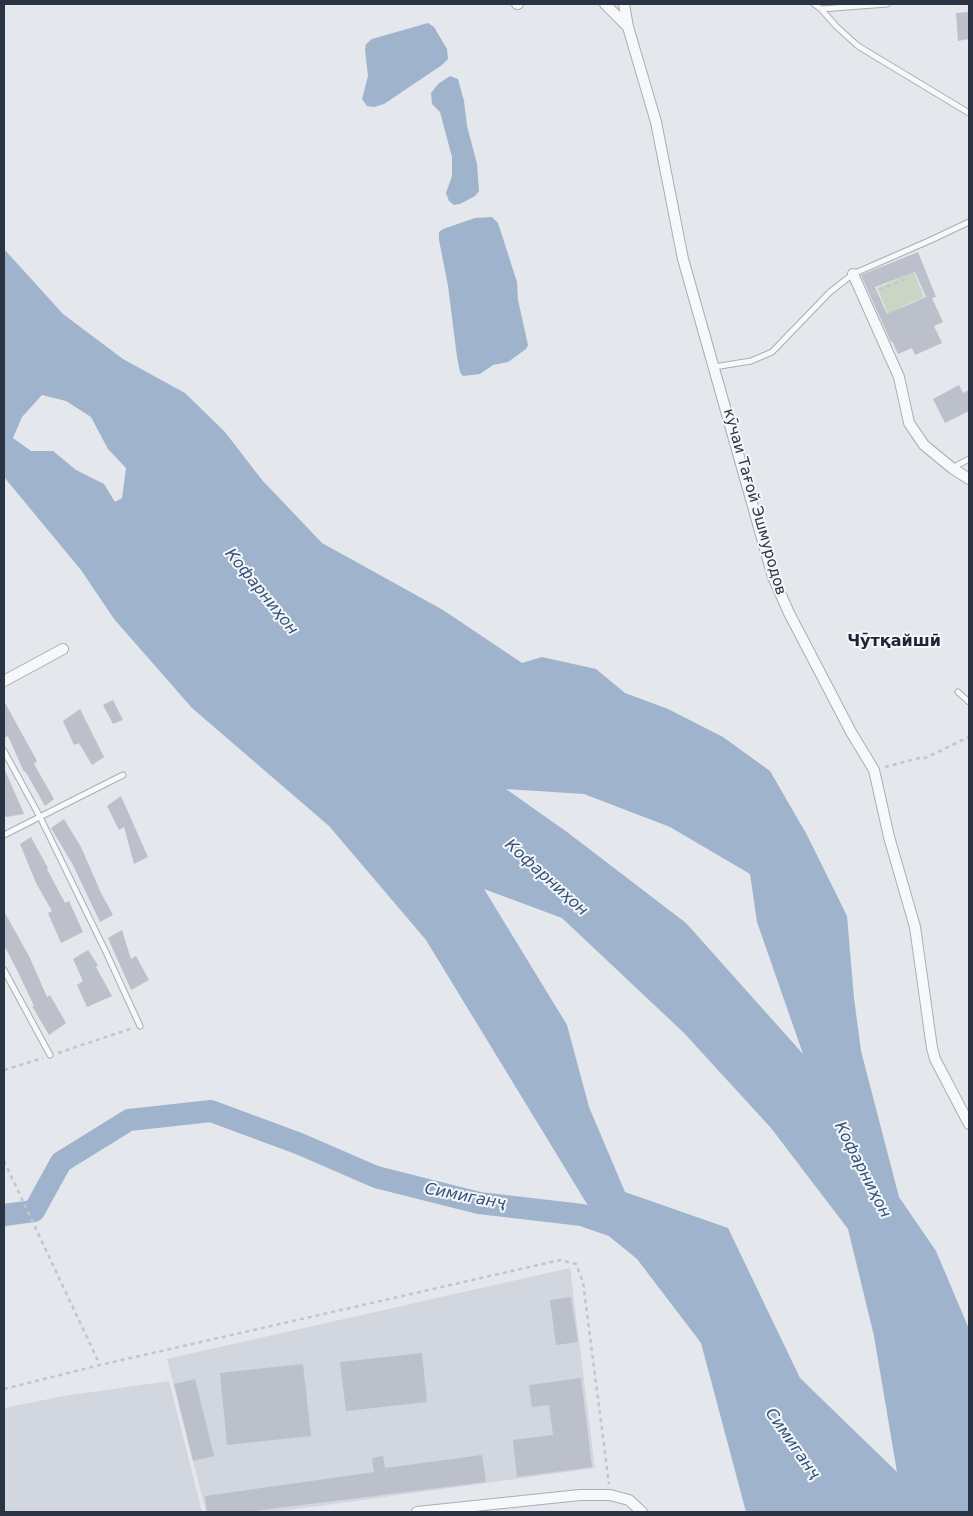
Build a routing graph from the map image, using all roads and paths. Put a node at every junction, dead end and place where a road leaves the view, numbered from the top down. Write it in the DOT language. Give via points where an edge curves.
graph roads {
  1 [pos="605,4"];
  2 [pos="624,4"];
  3 [pos="814,4"];
  4 [pos="887,4"];
  5 [pos="821,9"];
  6 [pos="628,27"];
  7 [pos="969,113"];
  8 [pos="969,222"];
  9 [pos="853,274"];
  10 [pos="906,279"];
  11 [pos="863,297"];
  12 [pos="714,367"];
  13 [pos="969,459"];
  14 [pos="952,468"];
  15 [pos="969,479"];
  16 [pos="63,649"];
  17 [pos="4,681"];
  18 [pos="958,692"];
  19 [pos="969,702"];
  20 [pos="969,737"];
  21 [pos="4,751"];
  22 [pos="874,770"];
  23 [pos="123,775"];
  24 [pos="40,817"];
  25 [pos="4,835"];
  26 [pos="4,970"];
  27 [pos="140,1026"];
  28 [pos="50,1056"];
  29 [pos="4,1070"];
  30 [pos="969,1124"];
  31 [pos="4,1162"];
  32 [pos="100,1365"];
  33 [pos="4,1389"];
  34 [pos="610,1495"];
  35 [pos="418,1512"];
  36 [pos="642,1512"];
  1 -- 6 [label="street"];
  2 -- 6 [label="street, кӯчаи Тағой Эшмуродов"];
  3 -- 5 [label="lane"];
  4 -- 5 [label="lane"];
  5 -- 7 [label="lane" via="858,46"];
  6 -- 12 [label="street, кӯчаи Тағой Эшмуродов" via="656,122 683,259"];
  8 -- 9 [label="lane"];
  9 -- 11 [label="street"];
  9 -- 12 [label="lane" via="830,292 772,352 751,361"];
  10 -- 11 [label="path"];
  11 -- 14 [label="street" via="899,376 910,423 924,445"];
  12 -- 22 [label="street, кӯчаи Тағой Эшмуродов" via="773,577 851,732"];
  13 -- 14 [label="lane"];
  14 -- 15 [label="street"];
  16 -- 17 [label="street"];
  18 -- 19 [label="lane"];
  20 -- 22 [label="path" via="923,759"];
  21 -- 24 [label="lane"];
  22 -- 30 [label="street, кӯчаи Тағой Эшмуродов" via="888,837 915,927 932,1048"];
  23 -- 24 [label="lane"];
  24 -- 25 [label="lane"];
  24 -- 27 [label="lane"];
  26 -- 28 [label="lane"];
  27 -- 28 [label="path"];
  28 -- 29 [label="path"];
  31 -- 32 [label="path"];
  32 -- 33 [label="path"];
  32 -- 34 [label="path" via="560,1260 576,1264 583,1282"];
  34 -- 35 [label="street"];
  34 -- 36 [label="street" via="629,1500"];
}
